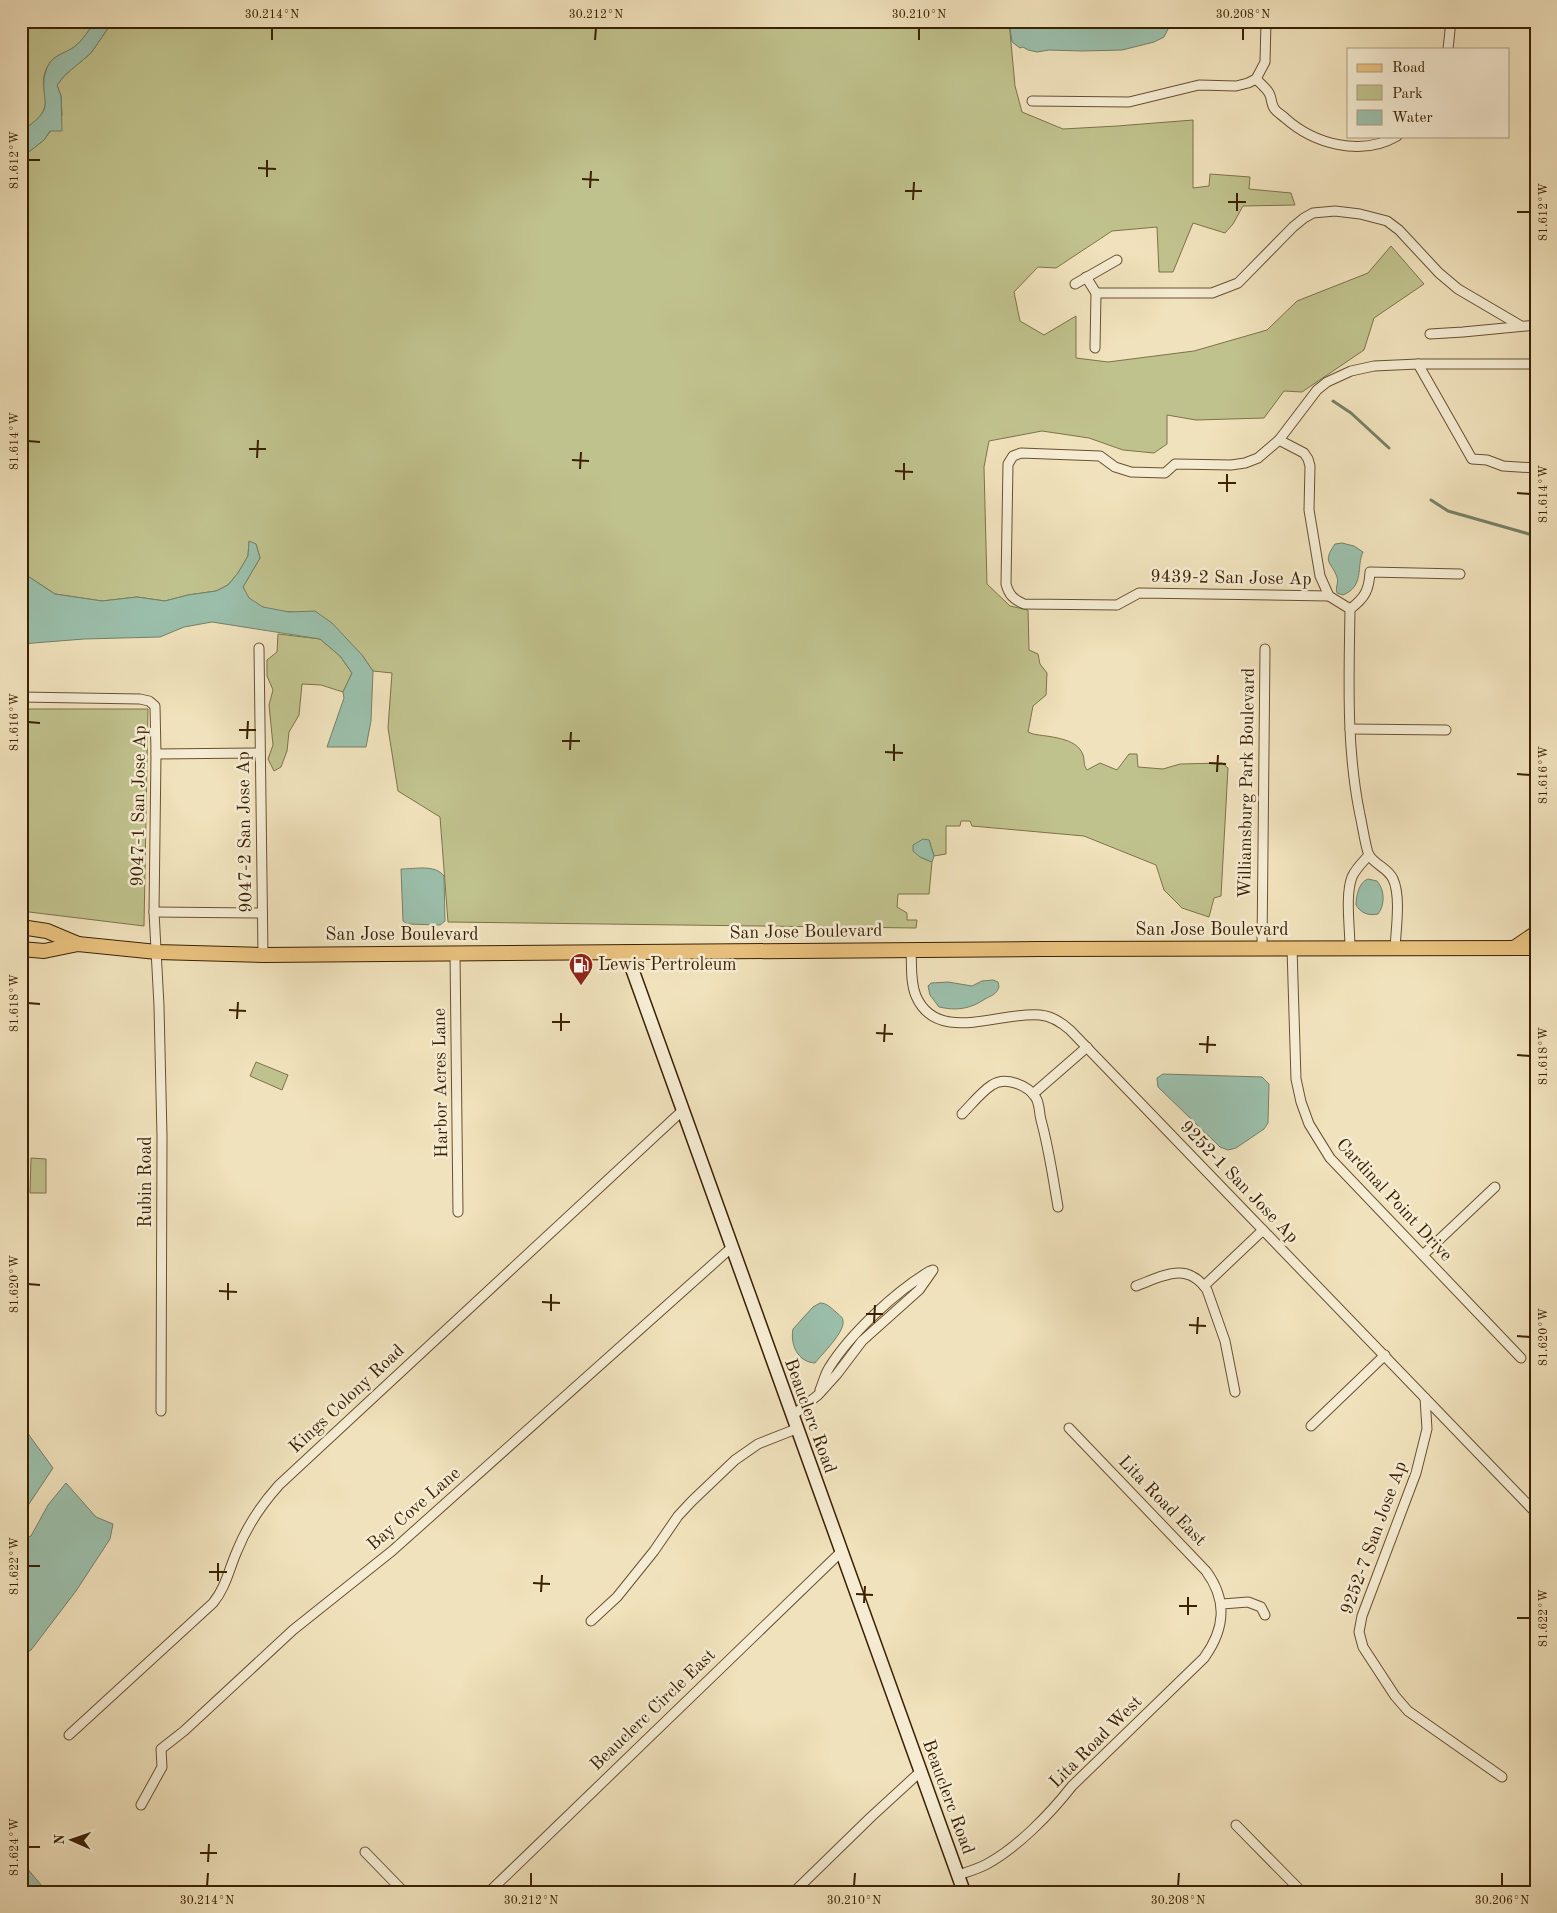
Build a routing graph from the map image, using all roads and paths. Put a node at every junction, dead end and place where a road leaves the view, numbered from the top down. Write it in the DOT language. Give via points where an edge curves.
graph roads {
  1 [pos="1266,21"];
  2 [pos="1450,21"];
  3 [pos="1448,48"];
  4 [pos="1256,79"];
  5 [pos="1032,101"];
  6 [pos="1394,138"];
  7 [pos="1117,260"];
  8 [pos="1086,277"];
  9 [pos="1075,284"];
  10 [pos="1096,293"];
  11 [pos="1536,325"];
  12 [pos="1521,326"];
  13 [pos="1430,334"];
  14 [pos="1095,348"];
  15 [pos="1418,364"];
  16 [pos="1536,364"];
  17 [pos="1279,440"];
  18 [pos="1536,468"];
  19 [pos="1460,574"];
  20 [pos="1328,596"];
  21 [pos="1350,609"];
  22 [pos="259,648"];
  23 [pos="1265,649"];
  24 [pos="21,697"];
  25 [pos="1350,729"];
  26 [pos="1446,730"];
  27 [pos="260,753"];
  28 [pos="156,754"];
  29 [pos="1369,855"];
  30 [pos="154,912"];
  31 [pos="262,913"];
  32 [pos="21,927"];
  33 [pos="1536,933"];
  34 [pos="78,944"];
  35 [pos="21,948"];
  36 [pos="1262,948"];
  37 [pos="1292,948"];
  38 [pos="1350,948"];
  39 [pos="1395,948"];
  40 [pos="1514,948"];
  41 [pos="1536,948"];
  42 [pos="911,950"];
  43 [pos="157,952"];
  44 [pos="626,952"];
  45 [pos="455,953"];
  46 [pos="263,955"];
  47 [pos="1087,1047"];
  48 [pos="1033,1094"];
  49 [pos="682,1111"];
  50 [pos="962,1114"];
  51 [pos="1495,1188"];
  52 [pos="1058,1207"];
  53 [pos="458,1212"];
  54 [pos="1263,1230"];
  55 [pos="731,1248"];
  56 [pos="1423,1255"];
  57 [pos="1136,1286"];
  58 [pos="1204,1286"];
  59 [pos="871,1319"];
  60 [pos="877,1328"];
  61 [pos="1385,1355"];
  62 [pos="1521,1358"];
  63 [pos="1234,1392"];
  64 [pos="818,1394"];
  65 [pos="1425,1398"];
  66 [pos="161,1412"];
  67 [pos="792,1416"];
  68 [pos="1311,1426"];
  69 [pos="1069,1428"];
  70 [pos="796,1429"];
  71 [pos="1536,1513"];
  72 [pos="841,1552"];
  73 [pos="1222,1604"];
  74 [pos="1265,1615"];
  75 [pos="591,1621"];
  76 [pos="68,1736"];
  77 [pos="920,1772"];
  78 [pos="1502,1776"];
  79 [pos="141,1805"];
  80 [pos="1236,1825"];
  81 [pos="365,1852"];
  82 [pos="958,1875"];
  83 [pos="404,1892"];
  84 [pos="489,1892"];
  85 [pos="794,1892"];
  86 [pos="964,1892"];
  87 [pos="1302,1892"];
  1 -- 4 [label="street" via="1265,62"];
  2 -- 3 [label="street"];
  4 -- 5 [label="street" via="1236,86 1199,85 1129,102"];
  4 -- 6 [label="street" via="1270,94 1272,107 1312,137 1365,147"];
  7 -- 8 [label="street"];
  8 -- 9 [label="street"];
  8 -- 10 [label="street"];
  10 -- 12 [label="street" via="1212,293 1238,283 1304,218 1313,213 1334,210 1387,221 1458,289"];
  10 -- 14 [label="street"];
  11 -- 12 [label="street"];
  12 -- 13 [label="street"];
  15 -- 16 [label="street, 9439-2 San Jose Ap"];
  15 -- 17 [label="street, 9439-2 San Jose Ap" via="1374,366 1351,371 1327,382 1317,390"];
  15 -- 18 [label="street" via="1472,459"];
  17 -- 20 [label="street" via="1304,453 1308,459 1312,536 1320,576"];
  17 -- 20 [label="street, 9439-2 San Jose Ap" via="1258,458 1246,463 1175,464 1165,473 1131,472 1100,456 1021,453 1013,456 1007,472 1008,593 1024,604 1098,605 1117,605 1139,593"];
  19 -- 21 [label="street" via="1370,572 1367,592"];
  20 -- 21 [label="street"];
  21 -- 25 [label="street"];
  22 -- 27 [label="street, 9047-2 San Jose Ap"];
  23 -- 36 [label="street, Williamsburg Park Boulevard"];
  24 -- 28 [label="street, 9047-1 San Jose Ap" via="150,701 156,714"];
  25 -- 26 [label="street"];
  25 -- 29 [label="street" via="1356,789"];
  27 -- 28 [label="street"];
  27 -- 31 [label="street, 9047-2 San Jose Ap"];
  28 -- 30 [label="street, 9047-1 San Jose Ap"];
  29 -- 38 [label="street" via="1358,867 1349,890"];
  29 -- 39 [label="street" via="1389,871 1394,880"];
  30 -- 31 [label="street"];
  30 -- 43 [label="street, 9047-1 San Jose Ap"];
  31 -- 46 [label="street, 9047-2 San Jose Ap"];
  32 -- 34 [label="main road, San Jose Boulevard" via="48,931"];
  33 -- 40 [label="main road"];
  34 -- 35 [label="main road, San Jose Boulevard" via="44,951"];
  34 -- 43 [label="main road, San Jose Boulevard"];
  36 -- 37 [label="main road, San Jose Boulevard"];
  36 -- 42 [label="main road, San Jose Boulevard"];
  37 -- 38 [label="main road, San Jose Boulevard"];
  37 -- 56 [label="street, Cardinal Point Drive" via="1296,1079 1309,1124 1330,1158"];
  38 -- 39 [label="main road, San Jose Boulevard"];
  39 -- 40 [label="main road, San Jose Boulevard"];
  40 -- 41 [label="main road, San Jose Boulevard"];
  42 -- 44 [label="main road, San Jose Boulevard"];
  42 -- 47 [label="street, 9252-1 San Jose Ap" via="916,996 932,1016 962,1023 1040,1015 1060,1021"];
  43 -- 46 [label="main road, San Jose Boulevard"];
  43 -- 66 [label="street, Rubin Road" via="162,1136"];
  44 -- 45 [label="main road, San Jose Boulevard"];
  44 -- 49 [label="street, Beauclerc Road"];
  45 -- 46 [label="main road, San Jose Boulevard"];
  45 -- 53 [label="street, Harbor Acres Lane"];
  47 -- 48 [label="street"];
  47 -- 54 [label="street, 9252-1 San Jose Ap"];
  48 -- 50 [label="street" via="1020,1084 1000,1082 992,1085"];
  48 -- 52 [label="street" via="1048,1146"];
  49 -- 55 [label="street, Beauclerc Road"];
  49 -- 76 [label="street, Kings Colony Road" via="279,1485 250,1523 226,1582 213,1604"];
  51 -- 56 [label="street"];
  54 -- 58 [label="street"];
  54 -- 61 [label="street, 9252-1 San Jose Ap"];
  55 -- 67 [label="street, Beauclerc Road"];
  55 -- 79 [label="street, Bay Cove Lane" via="392,1551 293,1630 161,1749 162,1767"];
  56 -- 62 [label="street, Cardinal Point Drive"];
  57 -- 58 [label="street" via="1177,1272 1189,1274"];
  58 -- 63 [label="street" via="1224,1341"];
  59 -- 60 [label="street"];
  59 -- 60 [label="street" via="913,1282 933,1270 920,1290"];
  59 -- 64 [label="street" via="828,1368"];
  60 -- 64 [label="street" via="862,1340"];
  61 -- 65 [label="street, 9252-1 San Jose Ap"];
  61 -- 68 [label="street"];
  64 -- 67 [label="street"];
  65 -- 71 [label="street, 9252-1 San Jose Ap"];
  65 -- 78 [label="street, 9252-7 San Jose Ap" via="1427,1429 1416,1473 1362,1616 1361,1642 1408,1711"];
  67 -- 70 [label="street, Beauclerc Road"];
  69 -- 73 [label="street, Lita Road East" via="1206,1571"];
  70 -- 72 [label="street, Beauclerc Road"];
  70 -- 75 [label="street" via="758,1444 735,1460 678,1516 617,1597"];
  72 -- 77 [label="street, Beauclerc Road"];
  72 -- 84 [label="street, Beauclerc Circle East"];
  73 -- 74 [label="street" via="1248,1602 1260,1607"];
  73 -- 82 [label="street, Lita Road West" via="1218,1635 1204,1658 1020,1839 986,1864"];
  77 -- 82 [label="street, Beauclerc Road"];
  77 -- 85 [label="street"];
  80 -- 87 [label="street"];
  81 -- 83 [label="street"];
  82 -- 86 [label="street, Beauclerc Road"];
}
